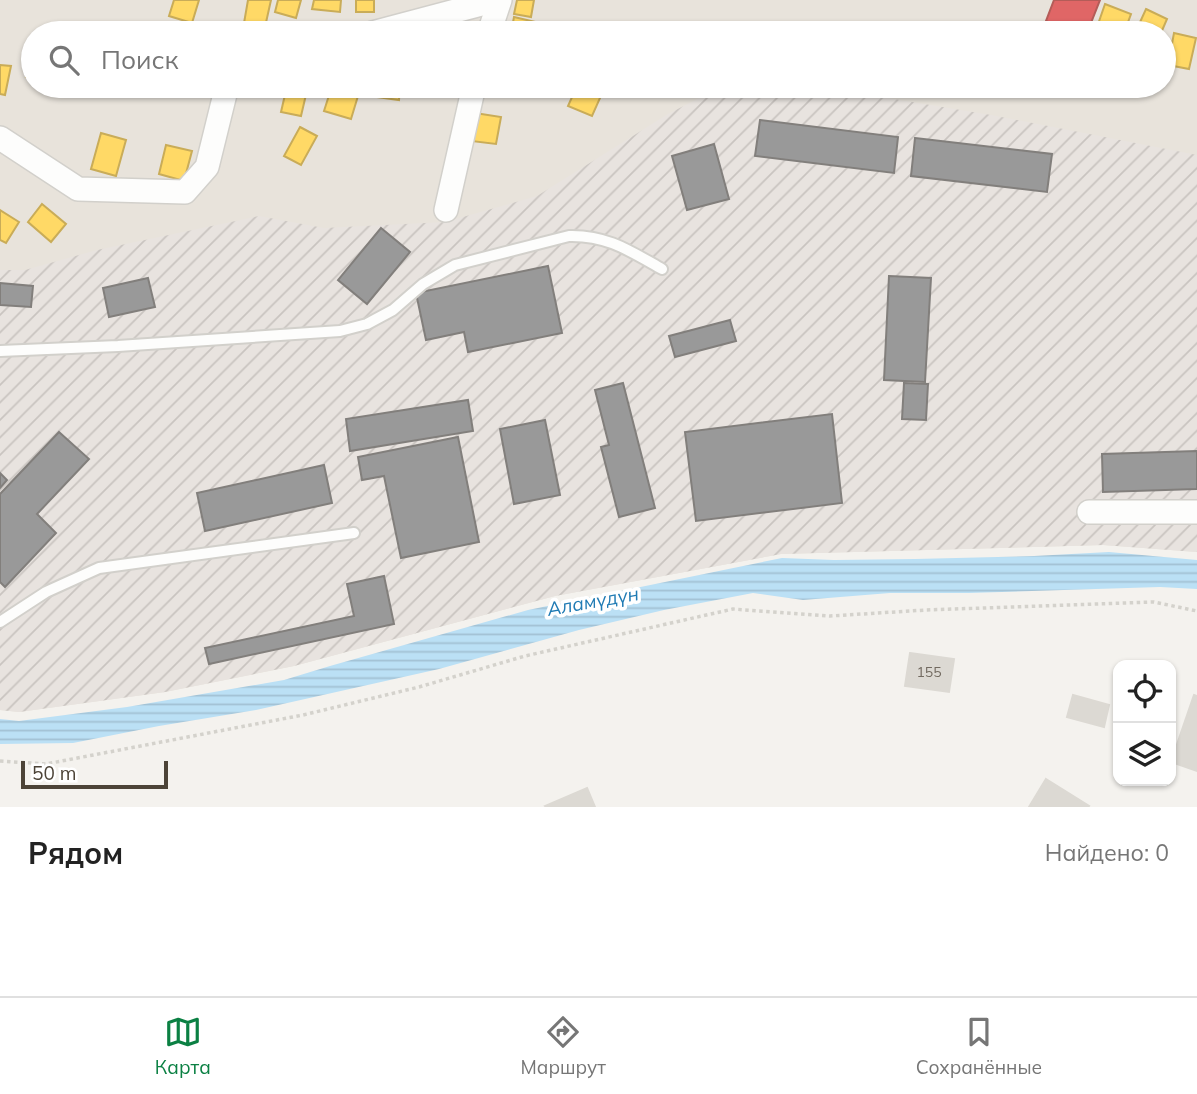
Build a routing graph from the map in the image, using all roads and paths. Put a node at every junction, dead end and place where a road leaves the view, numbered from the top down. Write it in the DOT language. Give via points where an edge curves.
graph roads {
  1 [pos="498,0"];
  2 [pos="418,21"];
  3 [pos="492,21"];
  4 [pos="224,98"];
  5 [pos="471,98"];
  6 [pos="0,138"];
  7 [pos="446,210"];
  8 [pos="662,269"];
  9 [pos="0,351"];
  10 [pos="1089,512"];
  11 [pos="1197,513"];
  12 [pos="354,533"];
  13 [pos="1197,611"];
  14 [pos="0,622"];
  15 [pos="0,761"];
  1 -- 2 [label="street"];
  1 -- 3 [label="street"];
  4 -- 6 [label="street" via="207,167 185,192 78,189"];
  5 -- 7 [label="street"];
  8 -- 9 [label="lane" via="617,244 587,235 569,236 455,265 422,284 393,310 340,331"];
  10 -- 11 [label="street"];
  12 -- 14 [label="lane" via="99,568 46,592"];
  13 -- 15 [label="path" via="1154,602 830,616 733,609 525,656 303,715 46,764"];
}
